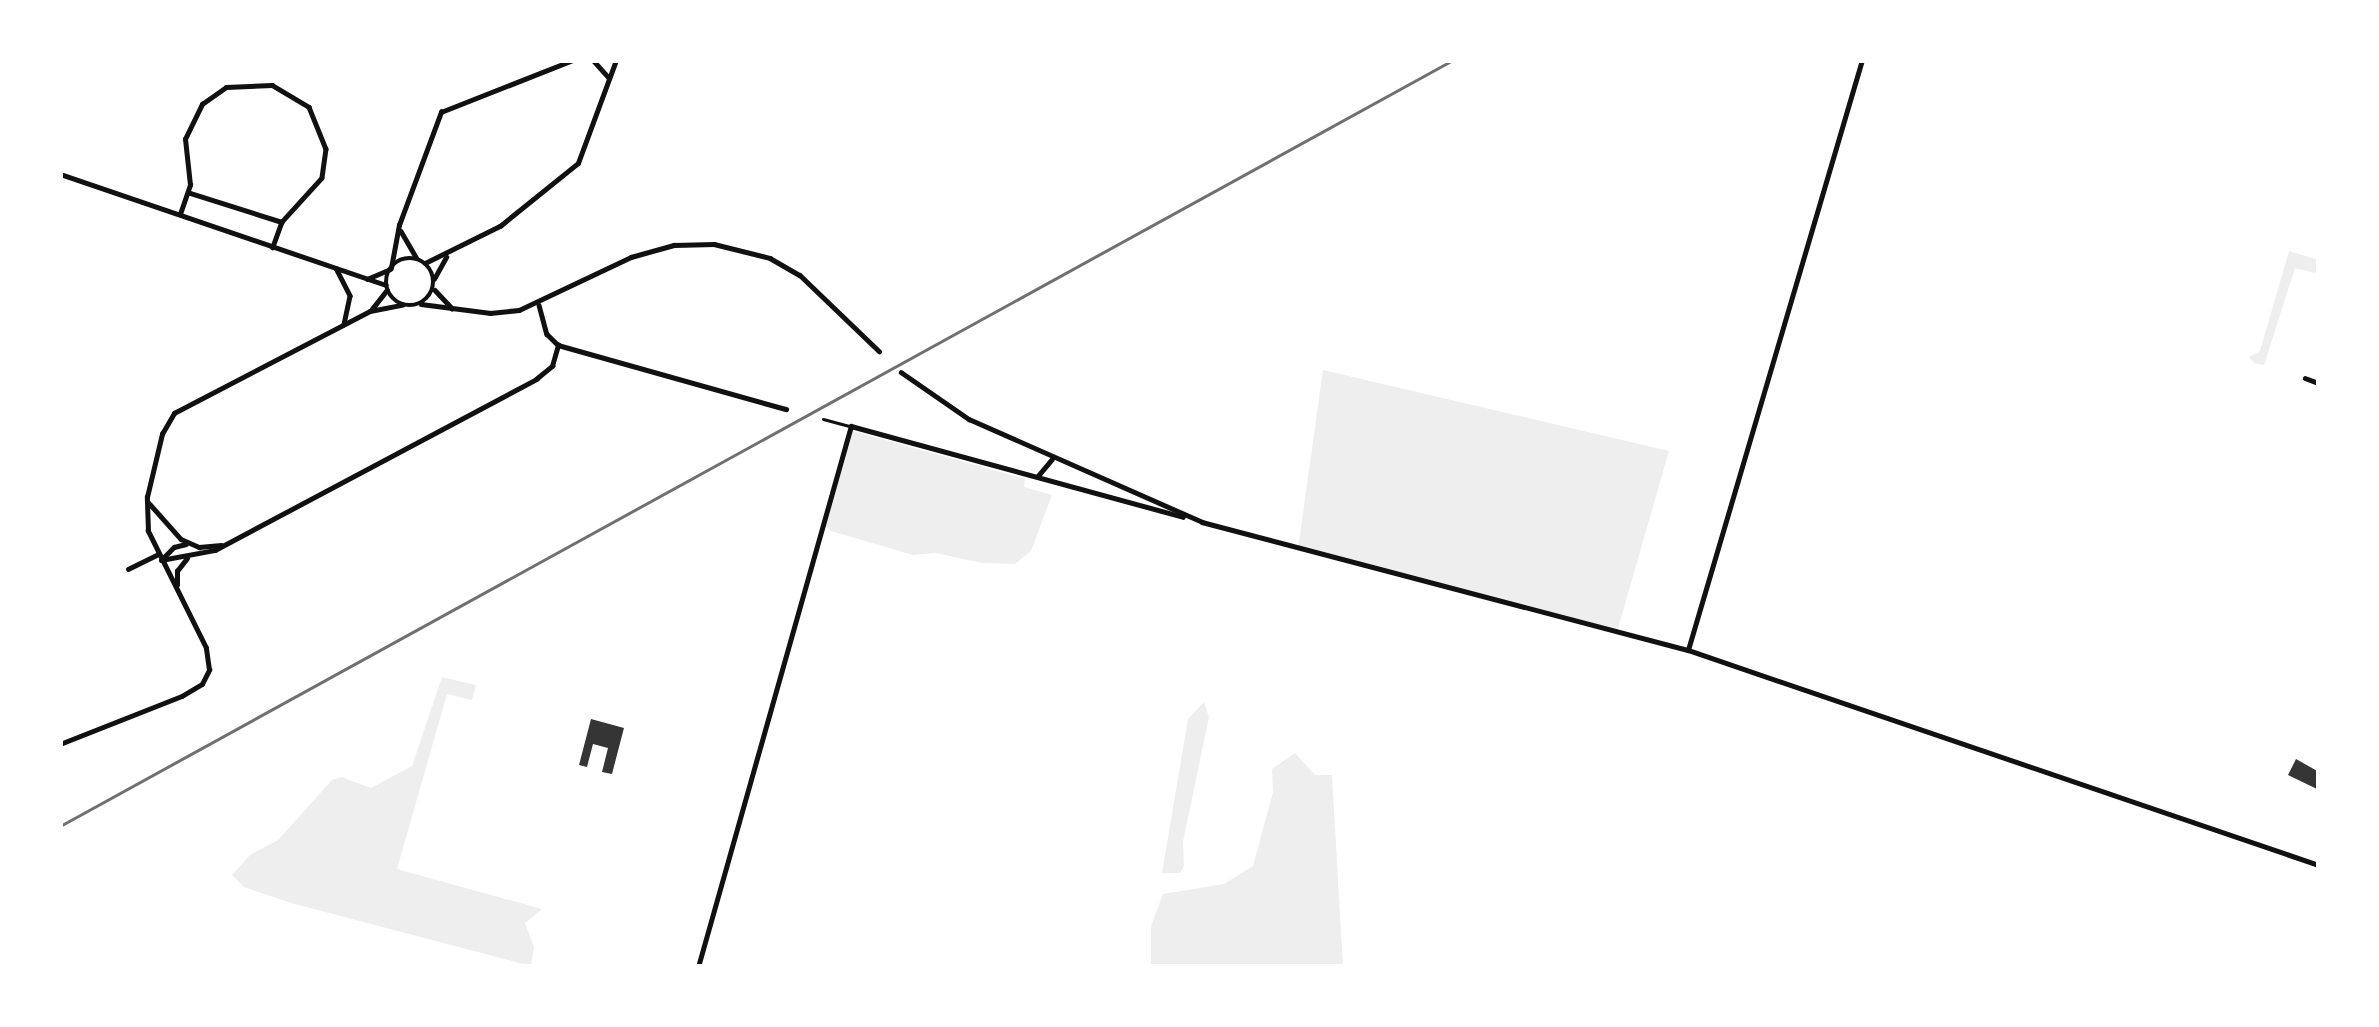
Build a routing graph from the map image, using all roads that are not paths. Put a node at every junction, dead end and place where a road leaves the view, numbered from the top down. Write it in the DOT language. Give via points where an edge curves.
graph roads {
  1 [pos="573,60"];
  2 [pos="593,60"];
  3 [pos="616,60"];
  4 [pos="1862,60"];
  5 [pos="610,80"];
  6 [pos="60,174"];
  7 [pos="188,192"];
  8 [pos="180,214"];
  9 [pos="282,222"];
  10 [pos="399,225"];
  11 [pos="273,247"];
  12 [pos="446,256"];
  13 [pos="422,261"];
  14 [pos="335,268"];
  15 [pos="390,268"];
  16 [pos="367,279"];
  17 [pos="434,279"];
  18 [pos="387,288"];
  19 [pos="434,288"];
  20 [pos="421,304"];
  21 [pos="402,305"];
  22 [pos="538,305"];
  23 [pos="452,308"];
  24 [pos="370,311"];
  25 [pos="343,325"];
  26 [pos="558,345"];
  27 [pos="879,351"];
  28 [pos="901,372"];
  29 [pos="2305,378"];
  30 [pos="2319,383"];
  31 [pos="787,409"];
  32 [pos="823,419"];
  33 [pos="850,426"];
  34 [pos="1053,458"];
  35 [pos="1037,477"];
  36 [pos="147,497"];
  37 [pos="1202,522"];
  38 [pos="192,544"];
  39 [pos="221,545"];
  40 [pos="160,557"];
  41 [pos="187,558"];
  42 [pos="128,569"];
  43 [pos="177,589"];
  44 [pos="1688,650"];
  45 [pos="60,744"];
  46 [pos="2319,865"];
  47 [pos="698,967"];
  1 -- 10 [label="street" via="441,112"];
  2 -- 5 [label="street"];
  3 -- 5 [label="street"];
  4 -- 44 [label="street"];
  5 -- 12 [label="street" via="578,164 544,196"];
  6 -- 8 [label="street"];
  7 -- 8 [label="street"];
  7 -- 9 [label="street"];
  7 -- 9 [label="street" via="184,139 202,104 238,83 272,85 309,107 326,149 315,190"];
  8 -- 11 [label="street"];
  9 -- 11 [label="street"];
  10 -- 13 [label="street"];
  10 -- 15 [label="street"];
  11 -- 14 [label="street"];
  12 -- 13 [label="street"];
  12 -- 17 [label="street"];
  13 -- 15 [label="street"];
  13 -- 17 [label="street"];
  14 -- 16 [label="street"];
  14 -- 25 [label="street" via="350,296"];
  15 -- 16 [label="street"];
  15 -- 18 [label="street"];
  16 -- 18 [label="street"];
  17 -- 19 [label="street"];
  18 -- 21 [label="street"];
  18 -- 24 [label="street"];
  19 -- 20 [label="street"];
  19 -- 23 [label="street"];
  20 -- 21 [label="street"];
  20 -- 23 [label="street"];
  21 -- 24 [label="street"];
  22 -- 23 [label="street" via="490,313"];
  22 -- 26 [label="street"];
  22 -- 27 [label="street" via="631,257 714,244 800,274"];
  24 -- 25 [label="street"];
  25 -- 36 [label="street" via="174,413"];
  26 -- 31 [label="street"];
  26 -- 39 [label="street" via="546,374"];
  28 -- 34 [label="street" via="950,410"];
  29 -- 30 [label="street"];
  32 -- 33 [label="lane"];
  33 -- 35 [label="street"];
  33 -- 47 [label="street"];
  34 -- 35 [label="street"];
  34 -- 37 [label="street"];
  35 -- 37 [label="street"];
  36 -- 38 [label="street" via="167,529"];
  36 -- 40 [label="street" via="148,531"];
  37 -- 44 [label="street"];
  38 -- 39 [label="street"];
  38 -- 40 [label="street"];
  39 -- 41 [label="street"];
  40 -- 41 [label="street"];
  40 -- 42 [label="street"];
  40 -- 43 [label="street"];
  41 -- 43 [label="street"];
  43 -- 45 [label="street" via="209,656 202,684"];
  44 -- 46 [label="street"];
}
